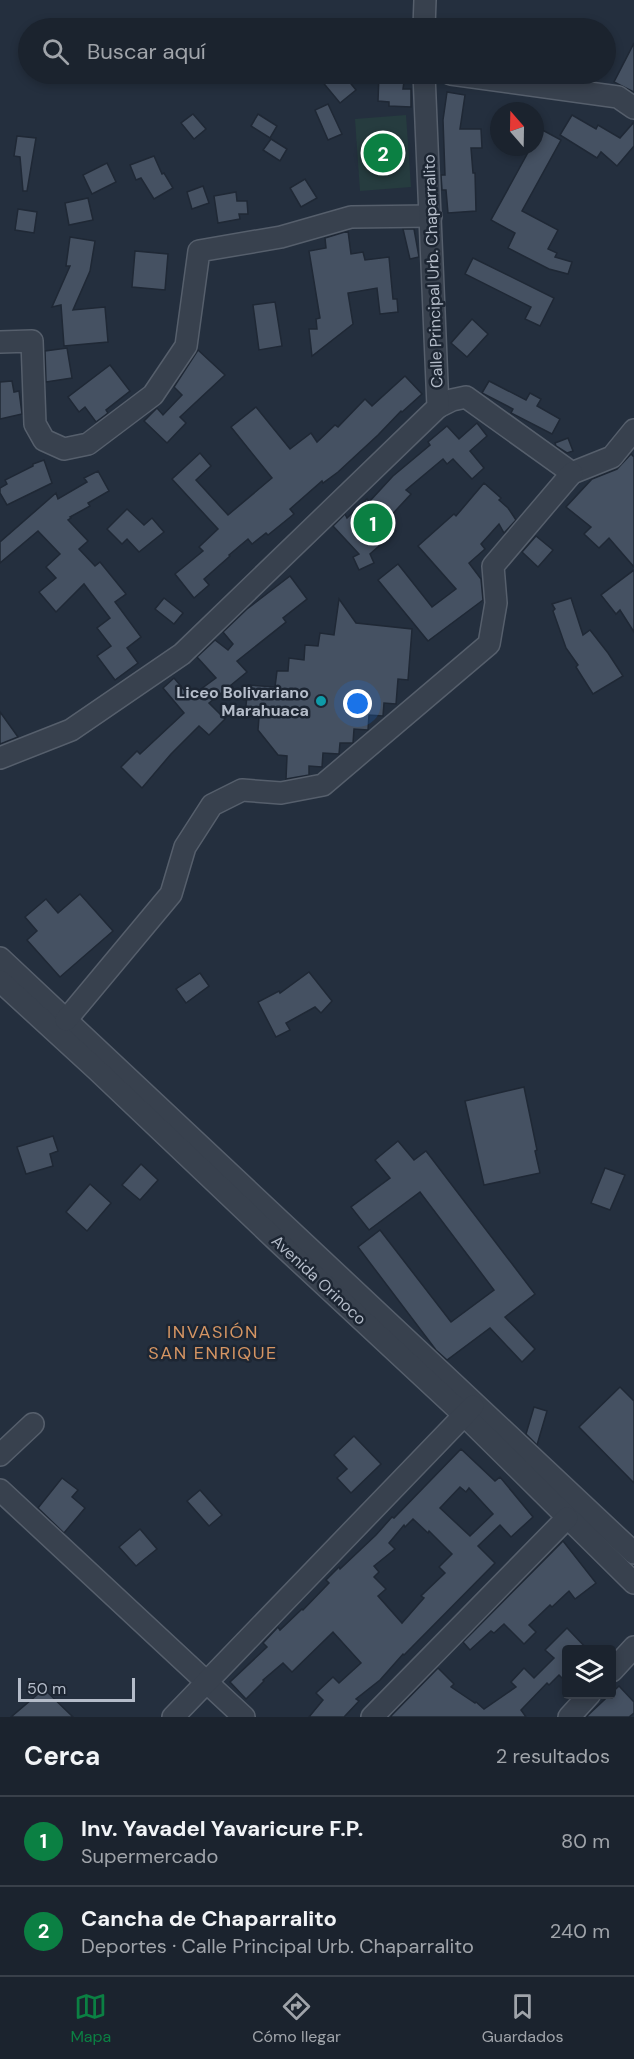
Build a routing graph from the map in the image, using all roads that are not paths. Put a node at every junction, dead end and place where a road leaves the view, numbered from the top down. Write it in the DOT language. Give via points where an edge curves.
graph roads {
  1 [pos="425,0"];
  2 [pos="424,18"];
  3 [pos="424,84"];
  4 [pos="524,84"];
  5 [pos="634,108"];
  6 [pos="431,216"];
  7 [pos="0,342"];
  8 [pos="438,407"];
  9 [pos="634,430"];
  10 [pos="572,473"];
  11 [pos="0,758"];
  12 [pos="0,958"];
  13 [pos="0,981"];
  14 [pos="66,1020"];
  15 [pos="470,1410"];
  16 [pos="33,1424"];
  17 [pos="0,1455"];
  18 [pos="0,1490"];
  19 [pos="567,1518"];
  20 [pos="634,1553"];
  21 [pos="634,1583"];
  22 [pos="634,1647"];
  23 [pos="616,1667"];
  24 [pos="207,1681"];
  25 [pos="586,1699"];
  26 [pos="173,1717"];
  27 [pos="244,1717"];
  28 [pos="372,1717"];
  29 [pos="568,1717"];
  1 -- 2 [label="street"];
  3 -- 6 [label="street, Calle Principal Urb. Chaparralito"];
  4 -- 5 [label="street" via="618,97"];
  6 -- 7 [label="street" via="351,217 281,237 199,250 186,346 153,395 88,444 64,449 44,440 36,424 32,340"];
  6 -- 8 [label="street, Calle Principal Urb. Chaparralito"];
  8 -- 10 [label="street" via="466,397"];
  8 -- 11 [label="street, Calle Principal Urb. Chaparralito" via="182,654 71,730"];
  9 -- 10 [label="street" via="612,457"];
  10 -- 14 [label="street" via="493,566 496,603 489,644 323,785 281,793 242,790 212,805 185,847 171,894"];
  12 -- 14 [label="street, Avenida Orinoco"];
  13 -- 15 [label="street, Avenida Orinoco" via="277,1241"];
  14 -- 15 [label="street, Avenida Orinoco"];
  15 -- 19 [label="street, Avenida Orinoco"];
  15 -- 20 [label="street, Avenida Orinoco"];
  15 -- 24 [label="street"];
  16 -- 17 [label="street"];
  18 -- 24 [label="street"];
  19 -- 21 [label="street, Avenida Orinoco"];
  19 -- 28 [label="street"];
  22 -- 23 [label="street"];
  24 -- 26 [label="street"];
  24 -- 27 [label="street"];
  25 -- 29 [label="street"];
}
